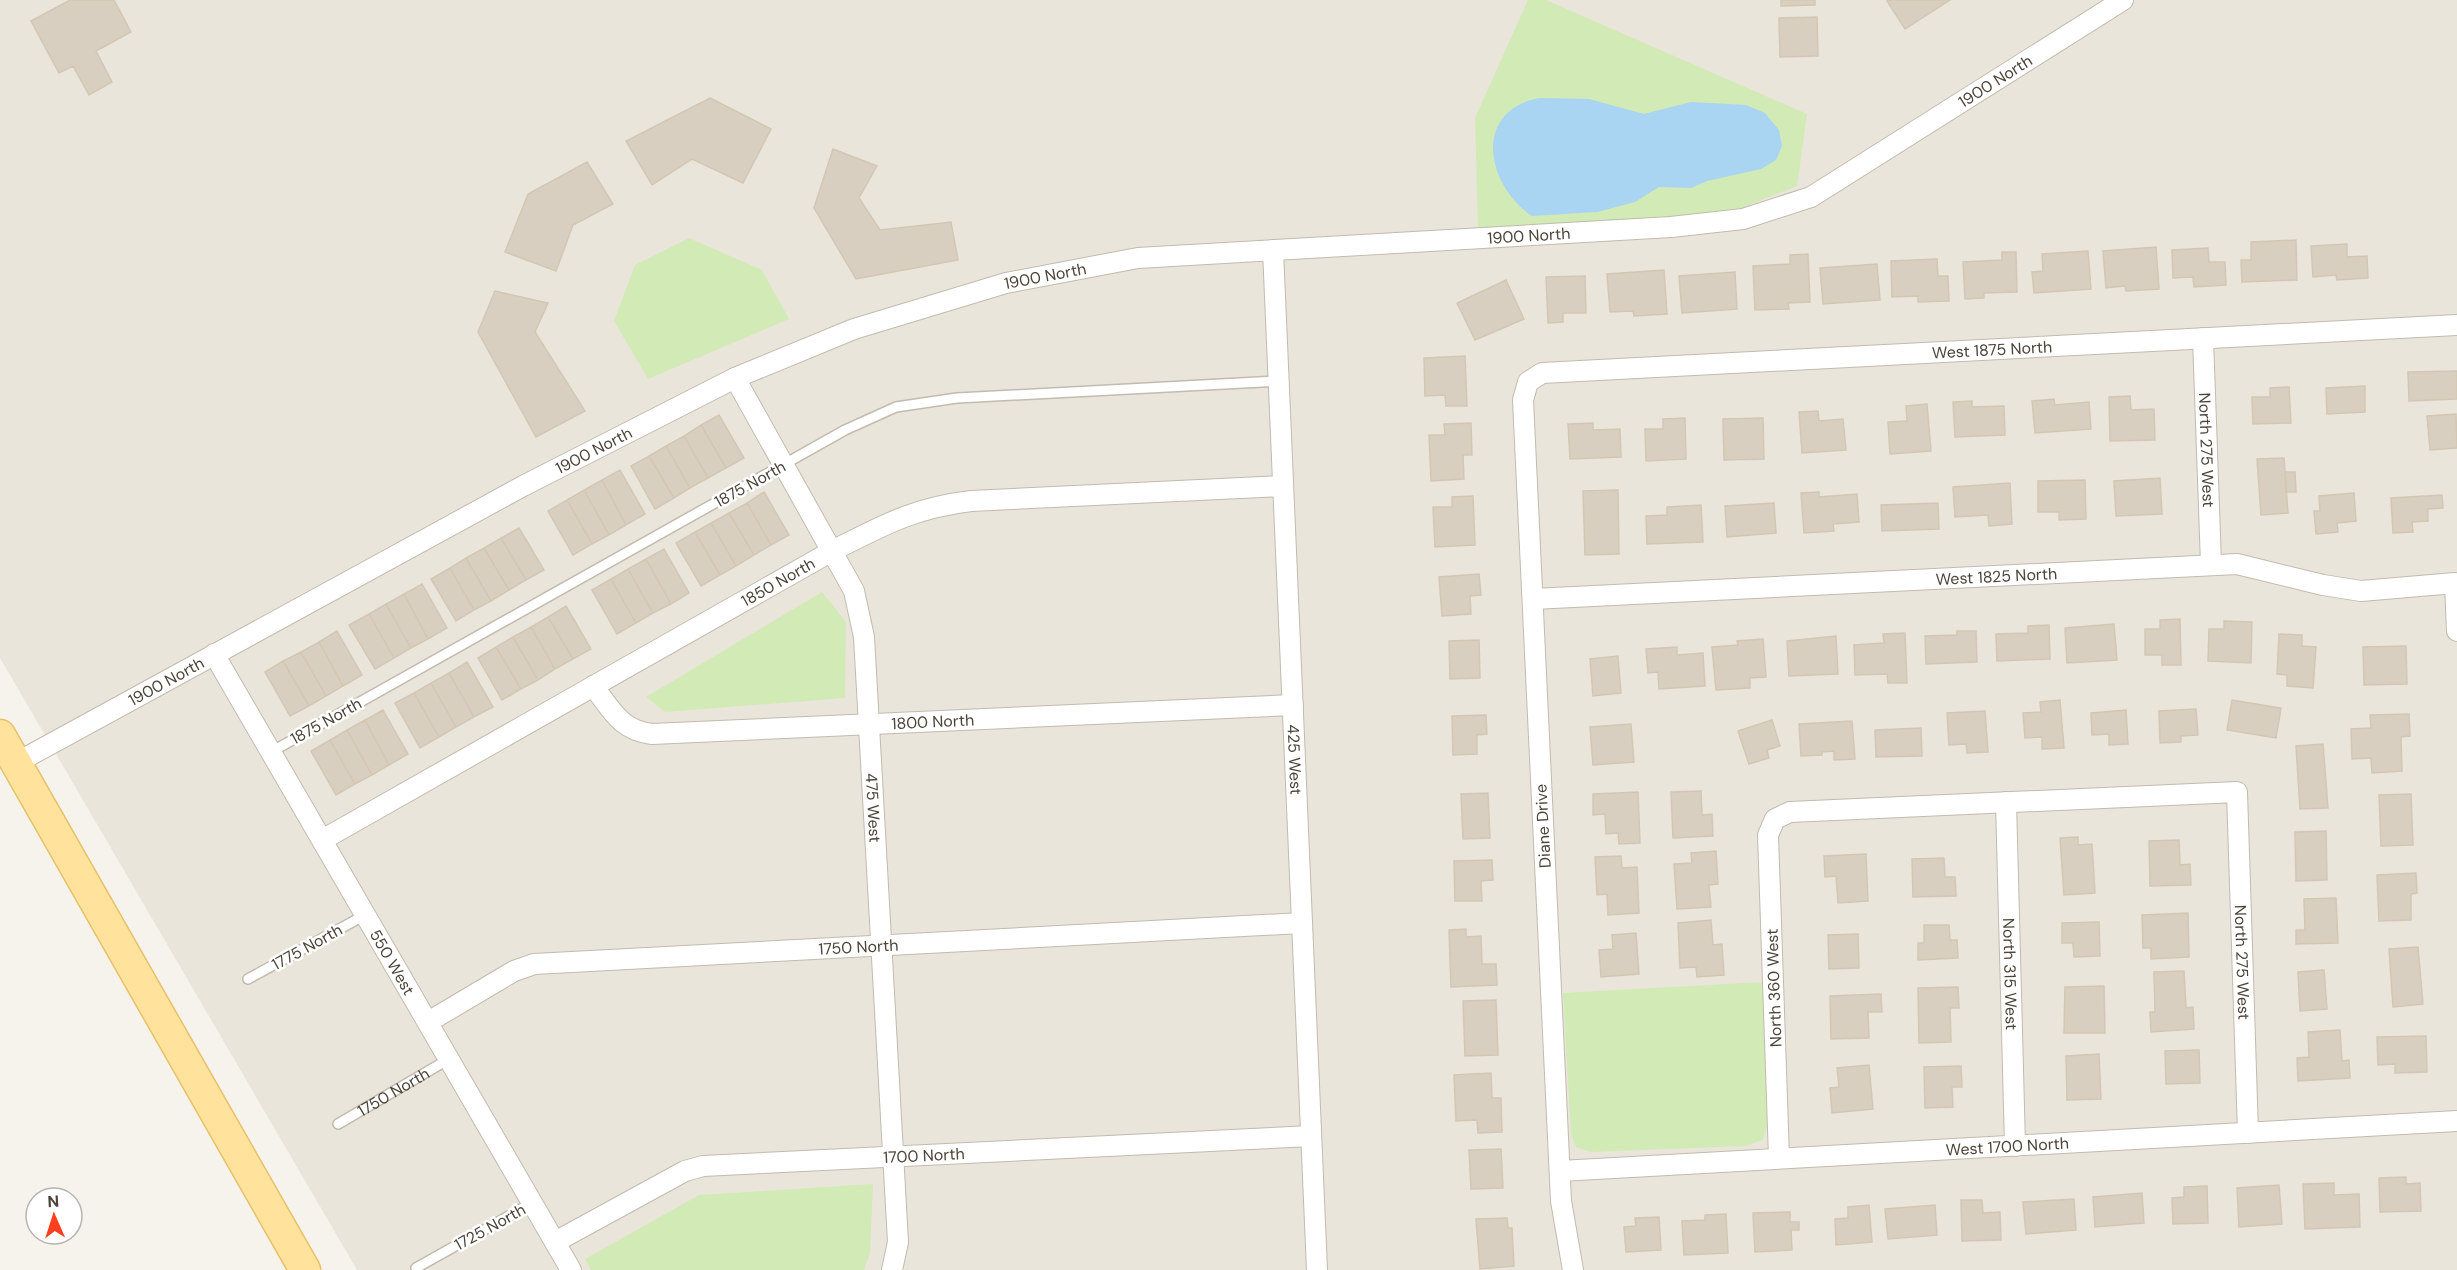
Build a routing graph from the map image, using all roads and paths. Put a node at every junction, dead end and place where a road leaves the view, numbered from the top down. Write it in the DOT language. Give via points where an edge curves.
graph roads {
  1 [pos="2123,0"];
  2 [pos="1273,250"];
  3 [pos="2457,325"];
  4 [pos="2203,338"];
  5 [pos="735,378"];
  6 [pos="1279,381"];
  7 [pos="1528,382"];
  8 [pos="784,466"];
  9 [pos="1283,486"];
  10 [pos="832,551"];
  11 [pos="2211,564"];
  12 [pos="1533,598"];
  13 [pos="2457,631"];
  14 [pos="214,654"];
  15 [pos="593,686"];
  16 [pos="1293,705"];
  17 [pos="869,724"];
  18 [pos="0,735"];
  19 [pos="271,752"];
  20 [pos="16,763"];
  21 [pos="2006,802"];
  22 [pos="322,840"];
  23 [pos="365,915"];
  24 [pos="1302,923"];
  25 [pos="881,945"];
  26 [pos="248,979"];
  27 [pos="428,1022"];
  28 [pos="449,1059"];
  29 [pos="2457,1121"];
  30 [pos="338,1124"];
  31 [pos="2248,1133"];
  32 [pos="1311,1136"];
  33 [pos="2015,1146"];
  34 [pos="893,1156"];
  35 [pos="1779,1158"];
  36 [pos="1560,1171"];
  37 [pos="532,1203"];
  38 [pos="555,1242"];
  39 [pos="416,1268"];
  40 [pos="306,1270"];
  41 [pos="571,1270"];
  42 [pos="892,1270"];
  43 [pos="1317,1270"];
  44 [pos="1573,1270"];
  1 -- 2 [label="street, 1900 North" via="1811,197 1743,219 1671,227"];
  2 -- 5 [label="street, 1900 North" via="1138,258 1006,283 854,329"];
  2 -- 6 [label="street, 425 West"];
  3 -- 4 [label="street, West 1875 North"];
  4 -- 7 [label="street, West 1875 North" via="1542,373"];
  4 -- 11 [label="street, North 275 West"];
  5 -- 8 [label="street, 475 West"];
  5 -- 14 [label="street, 1900 North" via="523,486"];
  6 -- 8 [label="lane, 1875 North" via="957,398 896,407 845,430"];
  6 -- 9 [label="street, 425 West"];
  7 -- 12 [label="street, Diane Drive" via="1524,400"];
  8 -- 10 [label="street, 475 West"];
  8 -- 19 [label="lane, 1875 North"];
  9 -- 10 [label="street, 1850 North" via="936,505 901,516"];
  9 -- 16 [label="street, 425 West"];
  10 -- 15 [label="street, 1850 North"];
  10 -- 17 [label="street, 475 West" via="854,591 862,626"];
  11 -- 12 [label="street, West 1825 North"];
  11 -- 13 [label="street, West 1825 North" via="2237,564 2361,591 2455,583"];
  12 -- 36 [label="street, Diane Drive"];
  14 -- 19 [label="street, 550 West"];
  14 -- 20 [label="street, 1900 North"];
  15 -- 17 [label="street, 1800 North" via="623,724 635,732"];
  15 -- 22 [label="street, 1850 North"];
  16 -- 17 [label="street, 1800 North"];
  16 -- 24 [label="street, 425 West"];
  17 -- 25 [label="street, 475 West"];
  18 -- 20 [label="main road"];
  19 -- 22 [label="street, 550 West"];
  20 -- 40 [label="main road"];
  21 -- 31 [label="street, North 275 West" via="2237,792"];
  21 -- 33 [label="street, North 315 West"];
  21 -- 35 [label="street, North 360 West" via="1790,812 1775,819 1768,835"];
  22 -- 23 [label="street, 550 West"];
  23 -- 26 [label="lane, 1775 North"];
  23 -- 27 [label="street, 550 West"];
  24 -- 25 [label="street, 1750 North"];
  24 -- 32 [label="street, 425 West"];
  25 -- 27 [label="street, 1750 North" via="534,964 514,971"];
  25 -- 34 [label="street, 475 West"];
  27 -- 28 [label="street, 550 West"];
  28 -- 30 [label="lane, 1750 North"];
  28 -- 37 [label="street, 550 West"];
  29 -- 31 [label="street, West 1700 North"];
  31 -- 33 [label="street, West 1700 North"];
  32 -- 34 [label="street, 1700 North"];
  32 -- 43 [label="street, 425 West"];
  33 -- 35 [label="street, West 1700 North"];
  34 -- 38 [label="street, 1700 North" via="703,1166 685,1171"];
  34 -- 42 [label="street, 475 West" via="898,1242"];
  35 -- 36 [label="street, West 1700 North"];
  36 -- 44 [label="street, Diane Drive"];
  37 -- 38 [label="street, 550 West"];
  37 -- 39 [label="lane, 1725 North"];
  38 -- 41 [label="street, 550 West"];
}
